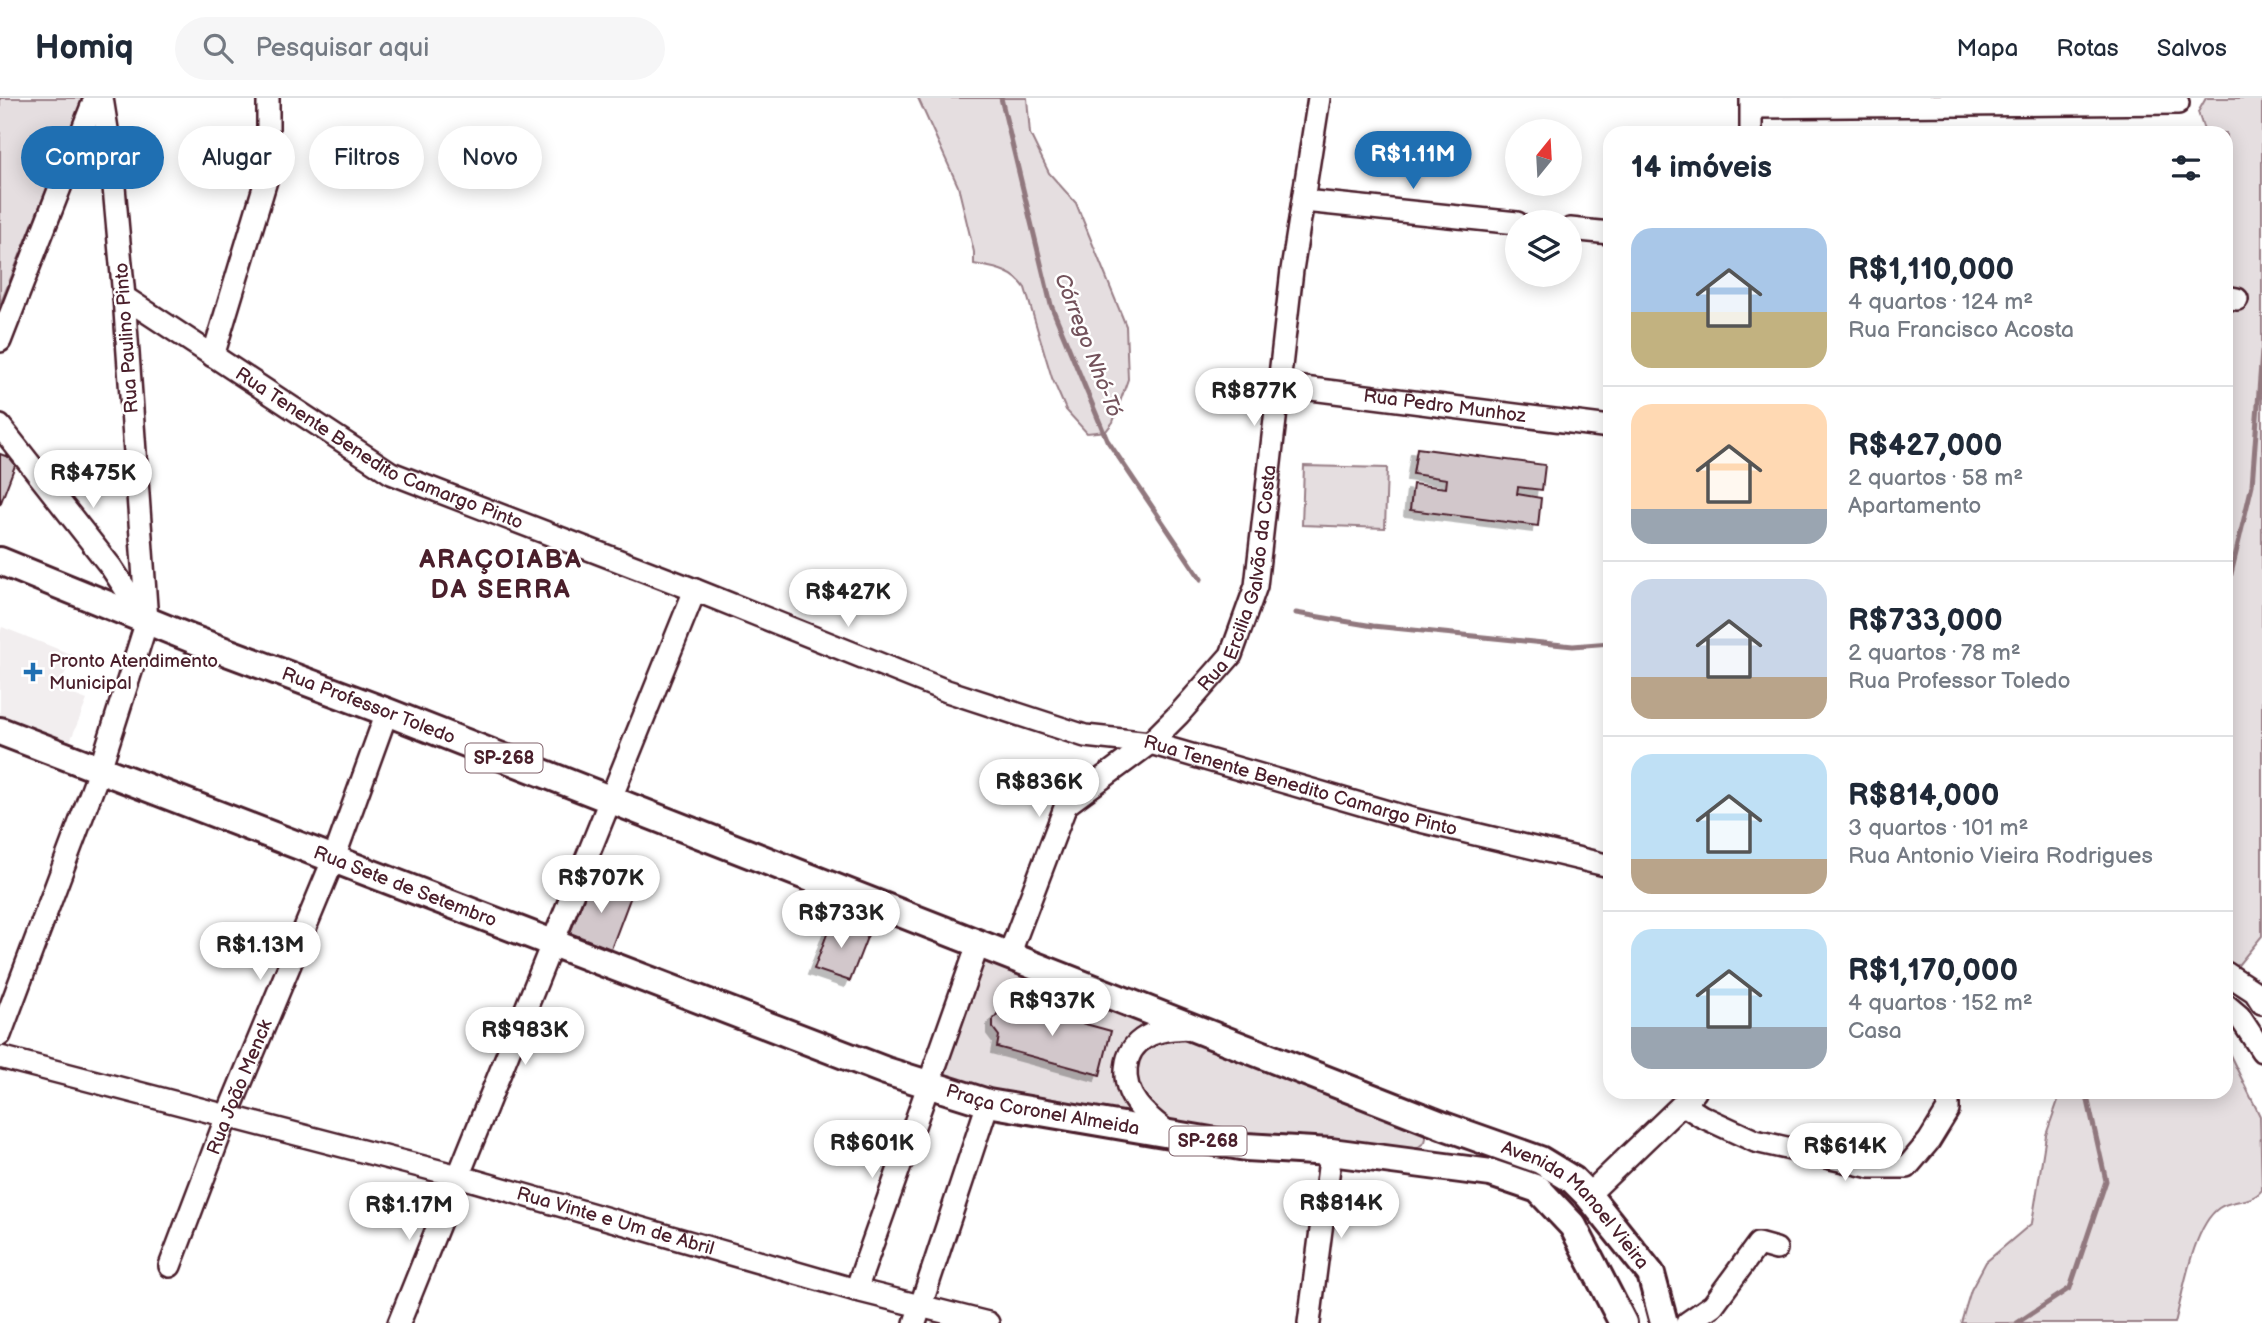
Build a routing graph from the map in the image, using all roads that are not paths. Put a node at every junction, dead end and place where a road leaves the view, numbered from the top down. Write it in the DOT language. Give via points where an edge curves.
graph roads {
  1 [pos="96,98"];
  2 [pos="102,98"];
  3 [pos="268,98"];
  4 [pos="1319,98"];
  5 [pos="1752,103"];
  6 [pos="2178,103"];
  7 [pos="1751,126"];
  8 [pos="1304,201"];
  9 [pos="1505,222"];
  10 [pos="1582,230"];
  11 [pos="1603,232"];
  12 [pos="124,297"];
  13 [pos="0,341"];
  14 [pos="214,356"];
  15 [pos="1280,385"];
  16 [pos="0,426"];
  17 [pos="1603,426"];
  18 [pos="0,561"];
  19 [pos="695,590"];
  20 [pos="147,621"];
  21 [pos="387,712"];
  22 [pos="0,731"];
  23 [pos="1150,743"];
  24 [pos="100,769"];
  25 [pos="610,800"];
  26 [pos="334,858"];
  27 [pos="1603,864"];
  28 [pos="553,942"];
  29 [pos="979,943"];
  30 [pos="1009,956"];
  31 [pos="2233,977"];
  32 [pos="2260,992"];
  33 [pos="2233,1010"];
  34 [pos="1195,1028"];
  35 [pos="0,1035"];
  36 [pos="2262,1051"];
  37 [pos="0,1057"];
  38 [pos="928,1085"];
  39 [pos="1688,1099"];
  40 [pos="1690,1099"];
  41 [pos="1948,1099"];
  42 [pos="988,1103"];
  43 [pos="227,1116"];
  44 [pos="1171,1135"];
  45 [pos="1331,1152"];
  46 [pos="1491,1173"];
  47 [pos="458,1176"];
  48 [pos="1588,1195"];
  49 [pos="1776,1249"];
  50 [pos="170,1266"];
  51 [pos="856,1290"];
  52 [pos="917,1315"];
  53 [pos="1662,1321"];
  54 [pos="399,1323"];
  55 [pos="988,1323"];
  56 [pos="1309,1323"];
  57 [pos="1623,1323"];
  58 [pos="1687,1323"];
  1 -- 13 [label="street"];
  2 -- 12 [label="street, Rua Paulino Pinto"];
  3 -- 14 [label="street" via="268,174"];
  4 -- 8 [label="street, Rua Ercilia Galvão da Costa"];
  5 -- 6 [label="street"];
  5 -- 7 [label="street"];
  8 -- 9 [label="street"];
  8 -- 15 [label="street, Rua Ercilia Galvão da Costa"];
  10 -- 11 [label="street"];
  12 -- 14 [label="street, Rua Tenente Benedito Camargo Pinto"];
  12 -- 20 [label="street, Rua Paulino Pinto"];
  14 -- 19 [label="street, Rua Tenente Benedito Camargo Pinto" via="391,473"];
  15 -- 17 [label="street, Rua Pedro Munhoz"];
  15 -- 23 [label="street, Rua Ercilia Galvão da Costa" via="1256,586 1231,655"];
  16 -- 20 [label="street" via="111,567"];
  18 -- 20 [label="main road, Rua Professor Toledo / SP-268"];
  19 -- 23 [label="street, Rua Tenente Benedito Camargo Pinto" via="947,691 1085,736"];
  19 -- 25 [label="street"];
  20 -- 21 [label="main road, Rua Professor Toledo / SP-268"];
  20 -- 24 [label="street"];
  21 -- 25 [label="main road, Rua Professor Toledo / SP-268"];
  21 -- 26 [label="street, Rua João Menck"];
  22 -- 24 [label="main road, Rua Sete de Setembro / SP-268"];
  23 -- 27 [label="street, Rua Tenente Benedito Camargo Pinto" via="1412,819"];
  23 -- 30 [label="street, Rua Ercilia Galvão da Costa" via="1066,805"];
  24 -- 26 [label="main road, Rua Sete de Setembro / SP-268"];
  24 -- 35 [label="street"];
  25 -- 28 [label="street"];
  25 -- 29 [label="main road, Rua Professor Toledo / SP-268"];
  26 -- 28 [label="main road, Rua Sete de Setembro / SP-268"];
  26 -- 43 [label="street, Rua João Menck"];
  28 -- 38 [label="main road, Rua Sete de Setembro / SP-268"];
  28 -- 47 [label="street"];
  29 -- 30 [label="main road, Rua Professor Toledo / SP-268"];
  29 -- 38 [label="street"];
  30 -- 34 [label="main road, SP-268"];
  31 -- 32 [label="street"];
  32 -- 33 [label="street"];
  33 -- 36 [label="street"];
  34 -- 44 [label="street" via="1147,1036 1129,1056 1125,1072 1137,1104"];
  34 -- 48 [label="main road, Avenida Manoel Vieira / SP-268" via="1540,1160"];
  37 -- 43 [label="street, Rua Vinte e Um de Abril"];
  38 -- 42 [label="main road, Praça Coronel Almeida / SP-268"];
  38 -- 51 [label="street"];
  39 -- 48 [label="street"];
  40 -- 41 [label="street" via="1701,1116 1755,1141 1871,1167 1907,1167 1948,1110"];
  42 -- 44 [label="main road, Praça Coronel Almeida / SP-268"];
  42 -- 52 [label="street"];
  43 -- 47 [label="street, Rua Vinte e Um de Abril"];
  43 -- 50 [label="street, Rua João Menck"];
  44 -- 45 [label="main road, Praça Coronel Almeida / SP-268" via="1246,1147"];
  45 -- 46 [label="main road, Praça Coronel Almeida / SP-268"];
  45 -- 56 [label="street"];
  46 -- 57 [label="main road, Avenida Manoel Vieira / SP-268" via="1538,1189 1573,1226"];
  47 -- 51 [label="street, Rua Vinte e Um de Abril"];
  47 -- 54 [label="street"];
  48 -- 53 [label="main road, Avenida Manoel Vieira / SP-268" via="1651,1275"];
  49 -- 58 [label="street" via="1758,1244 1713,1306"];
  51 -- 52 [label="street, Rua Vinte e Um de Abril"];
  52 -- 55 [label="street, Rua Vinte e Um de Abril"];
}
